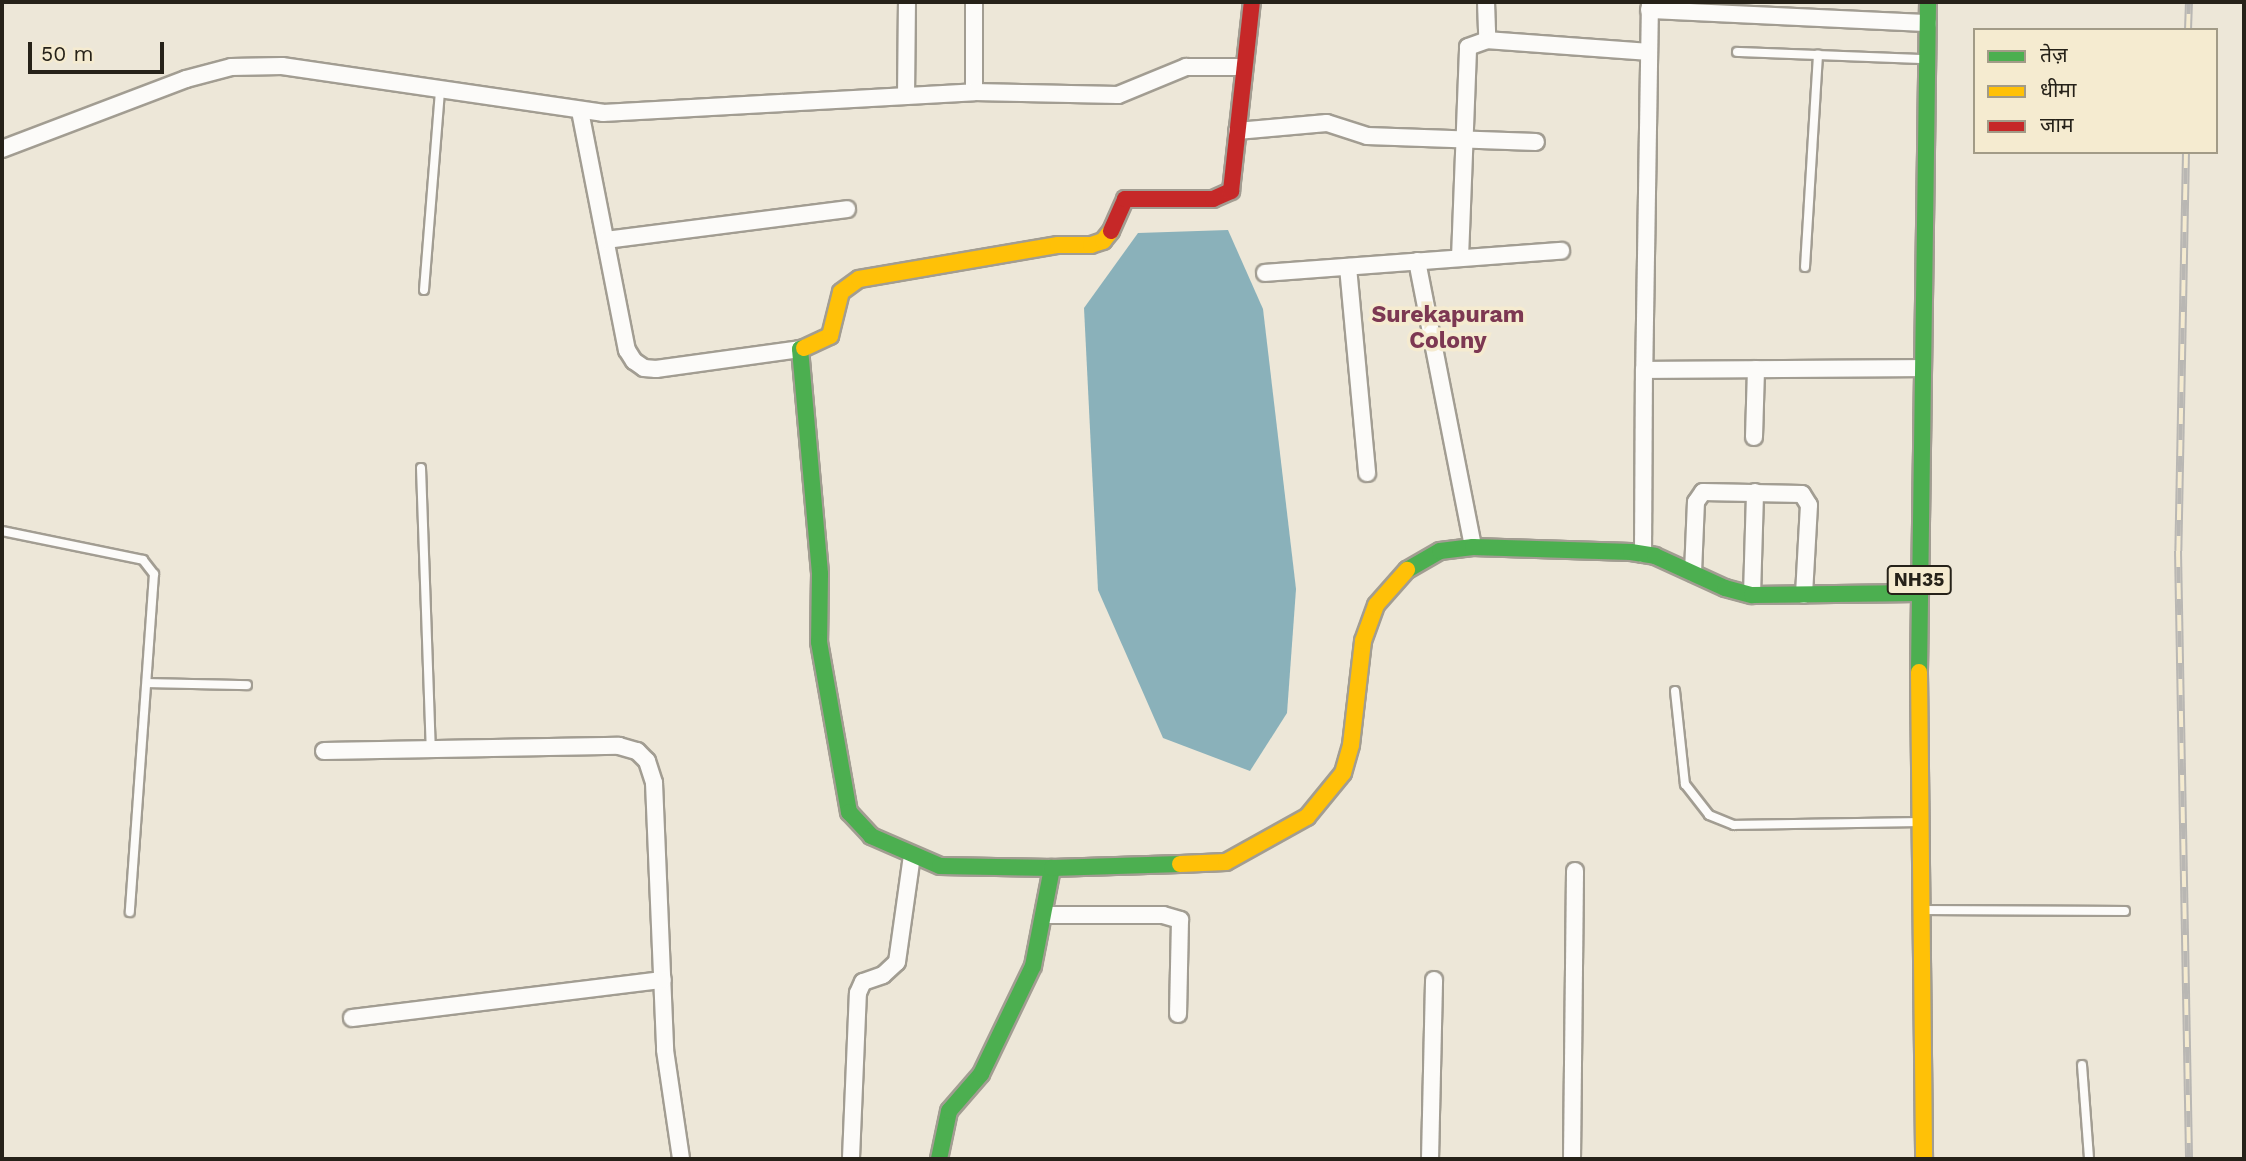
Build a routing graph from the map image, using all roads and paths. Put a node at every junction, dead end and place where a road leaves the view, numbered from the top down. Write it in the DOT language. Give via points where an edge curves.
graph roads {
  1 [pos="907,2"];
  2 [pos="974,2"];
  3 [pos="1252,2"];
  4 [pos="1486,2"];
  5 [pos="1928,2"];
  6 [pos="1945,2"];
  7 [pos="1650,6"];
  8 [pos="1928,23"];
  9 [pos="1488,40"];
  10 [pos="1648,52"];
  11 [pos="1737,52"];
  12 [pos="1818,54"];
  13 [pos="1927,59"];
  14 [pos="1241,67"];
  15 [pos="440,89"];
  16 [pos="974,92"];
  17 [pos="906,96"];
  18 [pos="580,111"];
  19 [pos="1237,131"];
  20 [pos="1464,141"];
  21 [pos="1536,142"];
  22 [pos="2,149"];
  23 [pos="847,209"];
  24 [pos="606,240"];
  25 [pos="1561,251"];
  26 [pos="1460,258"];
  27 [pos="1417,261"];
  28 [pos="1348,267"];
  29 [pos="1805,267"];
  30 [pos="1265,273"];
  31 [pos="424,290"];
  32 [pos="800,349"];
  33 [pos="1923,368"];
  34 [pos="1756,369"];
  35 [pos="1644,370"];
  36 [pos="1754,437"];
  37 [pos="421,468"];
  38 [pos="1367,473"];
  39 [pos="1755,492"];
  40 [pos="2,531"];
  41 [pos="1473,547"];
  42 [pos="1643,554"];
  43 [pos="1693,573"];
  44 [pos="1918,593"];
  45 [pos="1804,594"];
  46 [pos="1752,595"];
  47 [pos="149,683"];
  48 [pos="247,685"];
  49 [pos="1675,691"];
  50 [pos="431,749"];
  51 [pos="324,751"];
  52 [pos="1922,822"];
  53 [pos="912,855"];
  54 [pos="1052,868"];
  55 [pos="1575,871"];
  56 [pos="1922,910"];
  57 [pos="2125,911"];
  58 [pos="130,912"];
  59 [pos="1044,915"];
  60 [pos="663,980"];
  61 [pos="1434,981"];
  62 [pos="1178,1014"];
  63 [pos="352,1018"];
  64 [pos="2082,1065"];
  65 [pos="681,1159"];
  66 [pos="853,1159"];
  67 [pos="939,1159"];
  68 [pos="1430,1159"];
  69 [pos="1572,1159"];
  70 [pos="1924,1159"];
  71 [pos="2089,1159"];
  1 -- 17 [label="street"];
  2 -- 16 [label="street"];
  3 -- 14 [label="main road"];
  4 -- 9 [label="street"];
  5 -- 8 [label="main road, NH35"];
  6 -- 8 [label="main road"];
  7 -- 8 [label="street"];
  7 -- 10 [label="street"];
  8 -- 13 [label="main road, NH35"];
  9 -- 10 [label="street"];
  9 -- 20 [label="street" via="1468,47"];
  10 -- 35 [label="street"];
  11 -- 12 [label="lane"];
  12 -- 13 [label="lane"];
  12 -- 29 [label="lane"];
  13 -- 33 [label="main road, NH35"];
  14 -- 16 [label="street" via="1186,67 1118,95"];
  14 -- 19 [label="main road"];
  15 -- 18 [label="street"];
  15 -- 22 [label="street" via="282,66 231,67 186,79"];
  15 -- 31 [label="lane"];
  16 -- 17 [label="street"];
  17 -- 18 [label="street" via="643,113"];
  18 -- 24 [label="street"];
  19 -- 20 [label="street" via="1327,123 1367,136"];
  19 -- 32 [label="main road" via="1233,183 1223,196 1125,199 1103,242 1058,245 859,279 841,292 830,336"];
  20 -- 21 [label="street"];
  20 -- 26 [label="street"];
  23 -- 24 [label="street"];
  24 -- 32 [label="street" via="627,350 643,368"];
  25 -- 26 [label="street"];
  26 -- 27 [label="street"];
  27 -- 28 [label="street"];
  27 -- 41 [label="street"];
  28 -- 30 [label="street"];
  28 -- 38 [label="street"];
  32 -- 53 [label="main road" via="819,556 819,642 849,812 871,836"];
  33 -- 34 [label="street"];
  33 -- 44 [label="main road, NH35"];
  34 -- 35 [label="street"];
  34 -- 36 [label="street"];
  35 -- 42 [label="street"];
  37 -- 50 [label="lane"];
  39 -- 43 [label="street" via="1710,491 1698,497"];
  39 -- 45 [label="street" via="1788,492 1807,498"];
  39 -- 46 [label="street"];
  40 -- 47 [label="lane" via="149,564 157,588"];
  41 -- 42 [label="main road"];
  41 -- 54 [label="main road" via="1440,551 1413,563 1376,604 1363,641 1351,745 1343,773 1307,817 1226,862"];
  42 -- 43 [label="main road"];
  43 -- 46 [label="main road"];
  44 -- 45 [label="main road"];
  44 -- 52 [label="main road, NH35"];
  45 -- 46 [label="main road"];
  47 -- 48 [label="lane"];
  47 -- 58 [label="lane"];
  49 -- 52 [label="lane" via="1685,784 1709,816 1734,825"];
  50 -- 51 [label="street"];
  50 -- 60 [label="street" via="619,746 636,751 647,761 654,783"];
  52 -- 56 [label="main road, NH35"];
  53 -- 54 [label="main road" via="957,870"];
  53 -- 66 [label="street" via="897,962 883,975 863,982 858,993"];
  54 -- 59 [label="main road"];
  55 -- 69 [label="street"];
  56 -- 57 [label="lane"];
  56 -- 70 [label="main road, NH35"];
  59 -- 62 [label="street" via="1163,915 1180,920"];
  59 -- 67 [label="main road" via="1033,965 988,1062 949,1111"];
  60 -- 63 [label="street"];
  60 -- 65 [label="street" via="667,1063"];
  61 -- 68 [label="street"];
  64 -- 71 [label="lane"];
}
